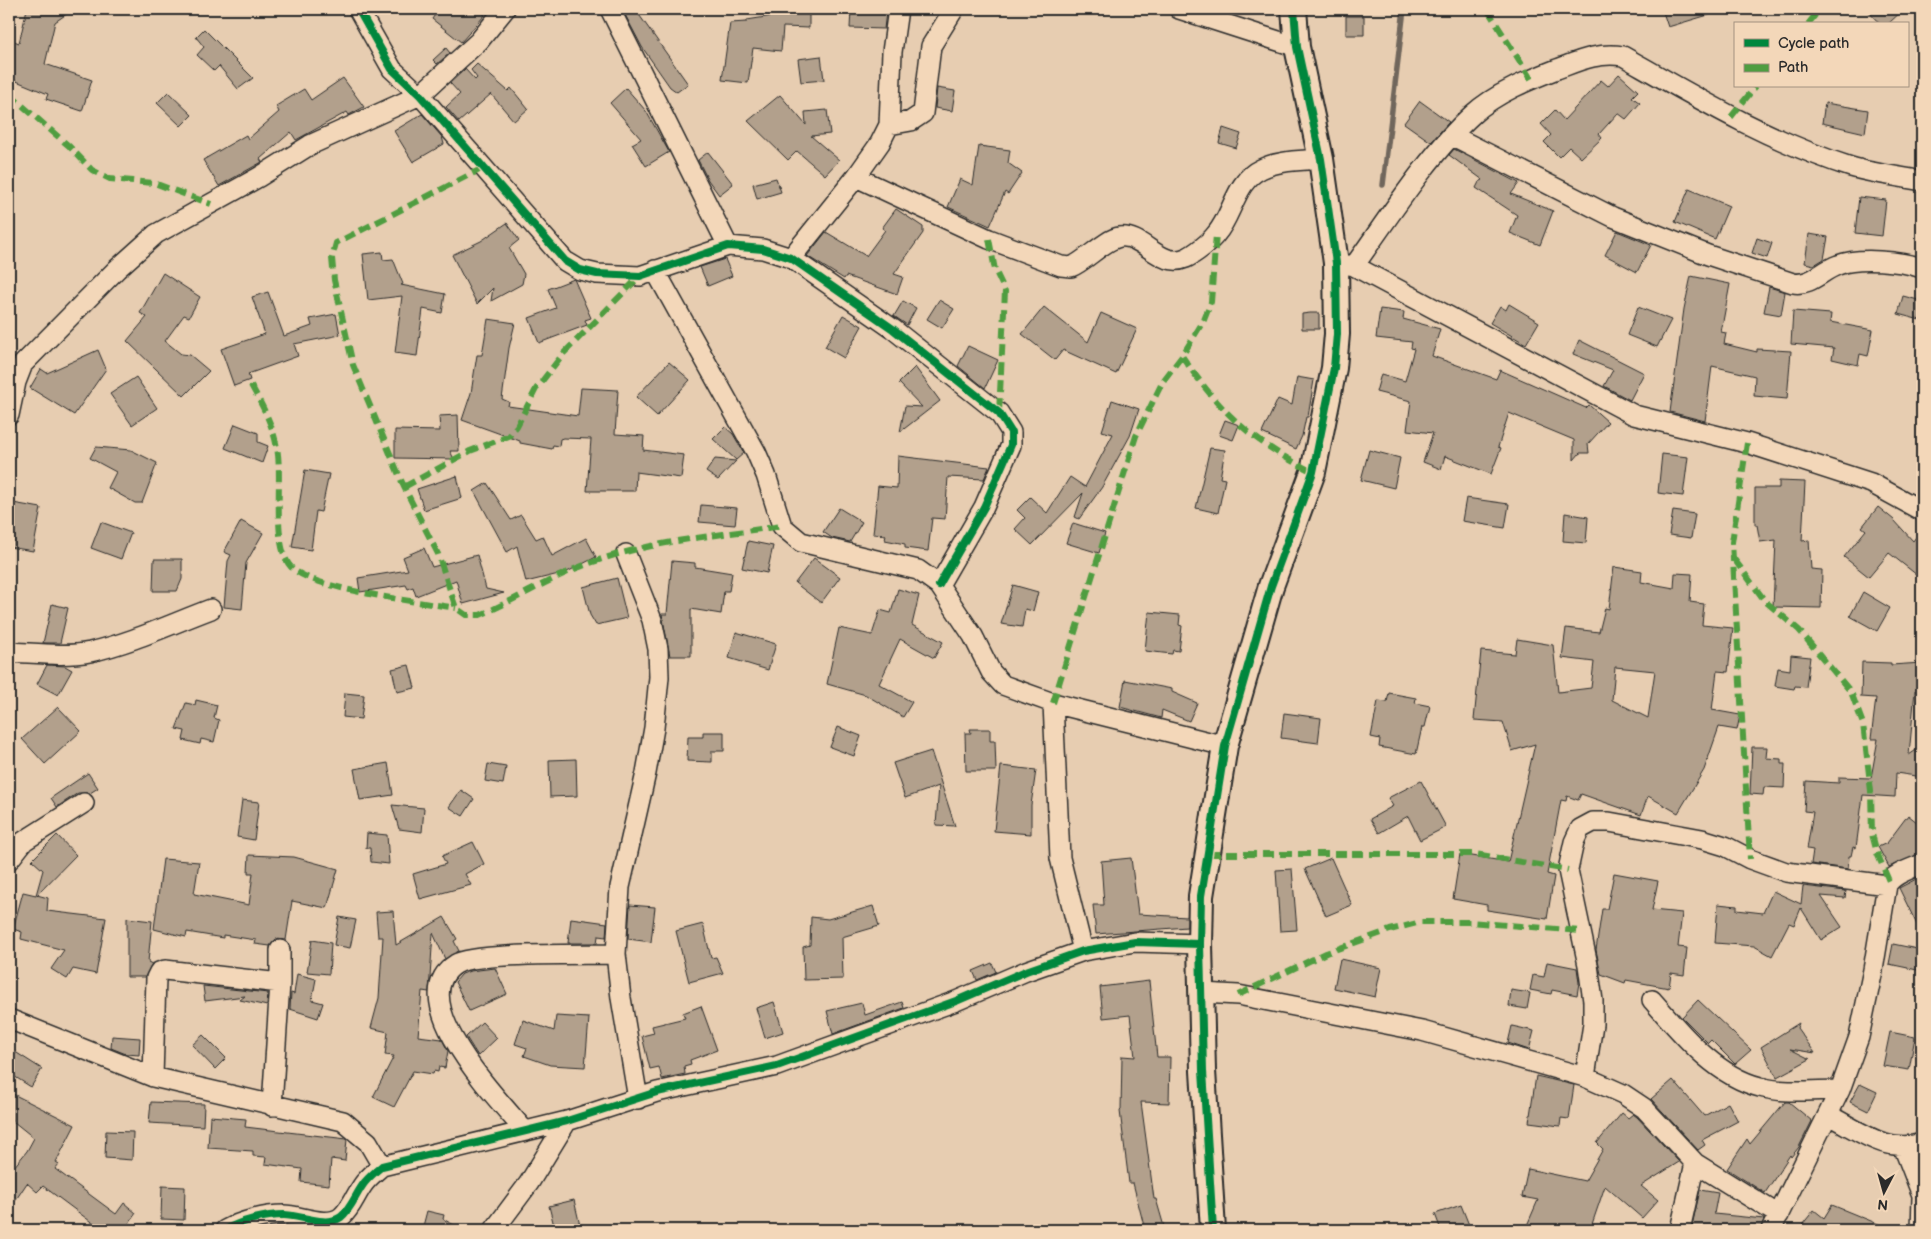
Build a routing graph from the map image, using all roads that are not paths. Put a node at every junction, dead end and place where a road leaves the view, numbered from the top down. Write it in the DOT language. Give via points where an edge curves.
graph roads {
  1 [pos="358,9"];
  2 [pos="505,9"];
  3 [pos="610,9"];
  4 [pos="898,9"];
  5 [pos="954,9"];
  6 [pos="1179,9"];
  7 [pos="1294,9"];
  8 [pos="1297,46"];
  9 [pos="420,95"];
  10 [pos="888,126"];
  11 [pos="1453,136"];
  12 [pos="1321,160"];
  13 [pos="856,177"];
  14 [pos="1922,181"];
  15 [pos="728,246"];
  16 [pos="791,258"];
  17 [pos="1345,264"];
  18 [pos="1922,268"];
  19 [pos="655,270"];
  20 [pos="9,416"];
  21 [pos="1922,511"];
  22 [pos="626,554"];
  23 [pos="939,585"];
  24 [pos="211,609"];
  25 [pos="9,652"];
  26 [pos="1053,703"];
  27 [pos="1225,746"];
  28 [pos="84,803"];
  29 [pos="9,860"];
  30 [pos="1922,864"];
  31 [pos="1887,886"];
  32 [pos="1200,944"];
  33 [pos="280,950"];
  34 [pos="1084,950"];
  35 [pos="616,954"];
  36 [pos="280,983"];
  37 [pos="1202,993"];
  38 [pos="1652,1000"];
  39 [pos="9,1019"];
  40 [pos="153,1076"];
  41 [pos="1585,1078"];
  42 [pos="1840,1090"];
  43 [pos="638,1099"];
  44 [pos="272,1106"];
  45 [pos="1828,1115"];
  46 [pos="567,1121"];
  47 [pos="524,1130"];
  48 [pos="1922,1143"];
  49 [pos="1903,1146"];
  50 [pos="1695,1163"];
  51 [pos="382,1166"];
  52 [pos="1922,1196"];
  53 [pos="1775,1223"];
  54 [pos="340,1224"];
  55 [pos="225,1230"];
  56 [pos="494,1230"];
  57 [pos="1213,1230"];
  58 [pos="1680,1230"];
  59 [pos="1921,1230"];
  1 -- 9 [label="street" via="392,69"];
  2 -- 9 [label="street" via="479,41"];
  3 -- 15 [label="street"];
  4 -- 10 [label="street"];
  5 -- 10 [label="street" via="931,46 923,113 911,121"];
  6 -- 8 [label="street"];
  7 -- 8 [label="street"];
  8 -- 12 [label="street"];
  9 -- 19 [label="street" via="565,261 580,270 597,274 640,276"];
  9 -- 20 [label="street" via="310,146 156,234 23,364"];
  10 -- 13 [label="street"];
  11 -- 14 [label="street" via="1474,112 1503,93 1531,79 1607,53 1623,56 1782,142 1853,168"];
  11 -- 17 [label="street"];
  11 -- 18 [label="street" via="1613,216 1708,255 1793,283 1803,285 1841,264 1888,262"];
  12 -- 13 [label="street" via="1277,163 1259,169 1242,185 1216,234 1188,257 1168,259 1129,238 1120,237 1071,267 989,239"];
  12 -- 17 [label="street"];
  13 -- 16 [label="street"];
  15 -- 16 [label="street" via="763,249"];
  15 -- 19 [label="street"];
  16 -- 23 [label="street" via="893,329 999,413 1011,432 1011,445 984,507"];
  17 -- 21 [label="street" via="1634,416 1747,443 1871,483"];
  17 -- 27 [label="street" via="1334,368 1313,472 1271,586"];
  19 -- 23 [label="street" via="756,452 782,526 801,542 918,570"];
  22 -- 35 [label="street" via="652,620 659,677 646,773 620,887"];
  23 -- 26 [label="street" via="973,636 991,672 1003,685"];
  24 -- 25 [label="street" via="89,652"];
  26 -- 27 [label="street"];
  26 -- 34 [label="street" via="1060,858"];
  27 -- 32 [label="street" via="1201,896"];
  28 -- 29 [label="street" via="24,840"];
  30 -- 31 [label="street" via="1901,873"];
  31 -- 41 [label="street" via="1786,872 1702,839 1608,822 1594,822 1580,829 1568,870 1593,1001"];
  31 -- 42 [label="street" via="1859,1037"];
  32 -- 34 [label="street" via="1134,942"];
  32 -- 37 [label="street"];
  33 -- 36 [label="street"];
  34 -- 43 [label="street" via="777,1066"];
  35 -- 43 [label="street"];
  35 -- 47 [label="street" via="494,957 457,963 442,977 439,993 447,1030"];
  36 -- 40 [label="street" via="165,970 159,972 153,1018"];
  36 -- 44 [label="street"];
  37 -- 41 [label="street" via="1238,995 1422,1031"];
  37 -- 57 [label="street" via="1203,1071"];
  38 -- 42 [label="street" via="1688,1040 1722,1069 1745,1083 1774,1089"];
  39 -- 40 [label="street"];
  40 -- 44 [label="street"];
  41 -- 50 [label="street" via="1623,1094 1644,1108"];
  42 -- 45 [label="street"];
  43 -- 46 [label="street"];
  44 -- 51 [label="street" via="343,1121 368,1142"];
  45 -- 49 [label="street" via="1869,1138"];
  45 -- 53 [label="street"];
  46 -- 47 [label="street"];
  46 -- 56 [label="street"];
  47 -- 51 [label="street"];
  48 -- 49 [label="street"];
  49 -- 52 [label="street"];
  50 -- 53 [label="street"];
  50 -- 58 [label="street"];
  51 -- 54 [label="street" via="365,1183"];
  52 -- 59 [label="street"];
  54 -- 55 [label="street" via="285,1215 258,1219"];
}
